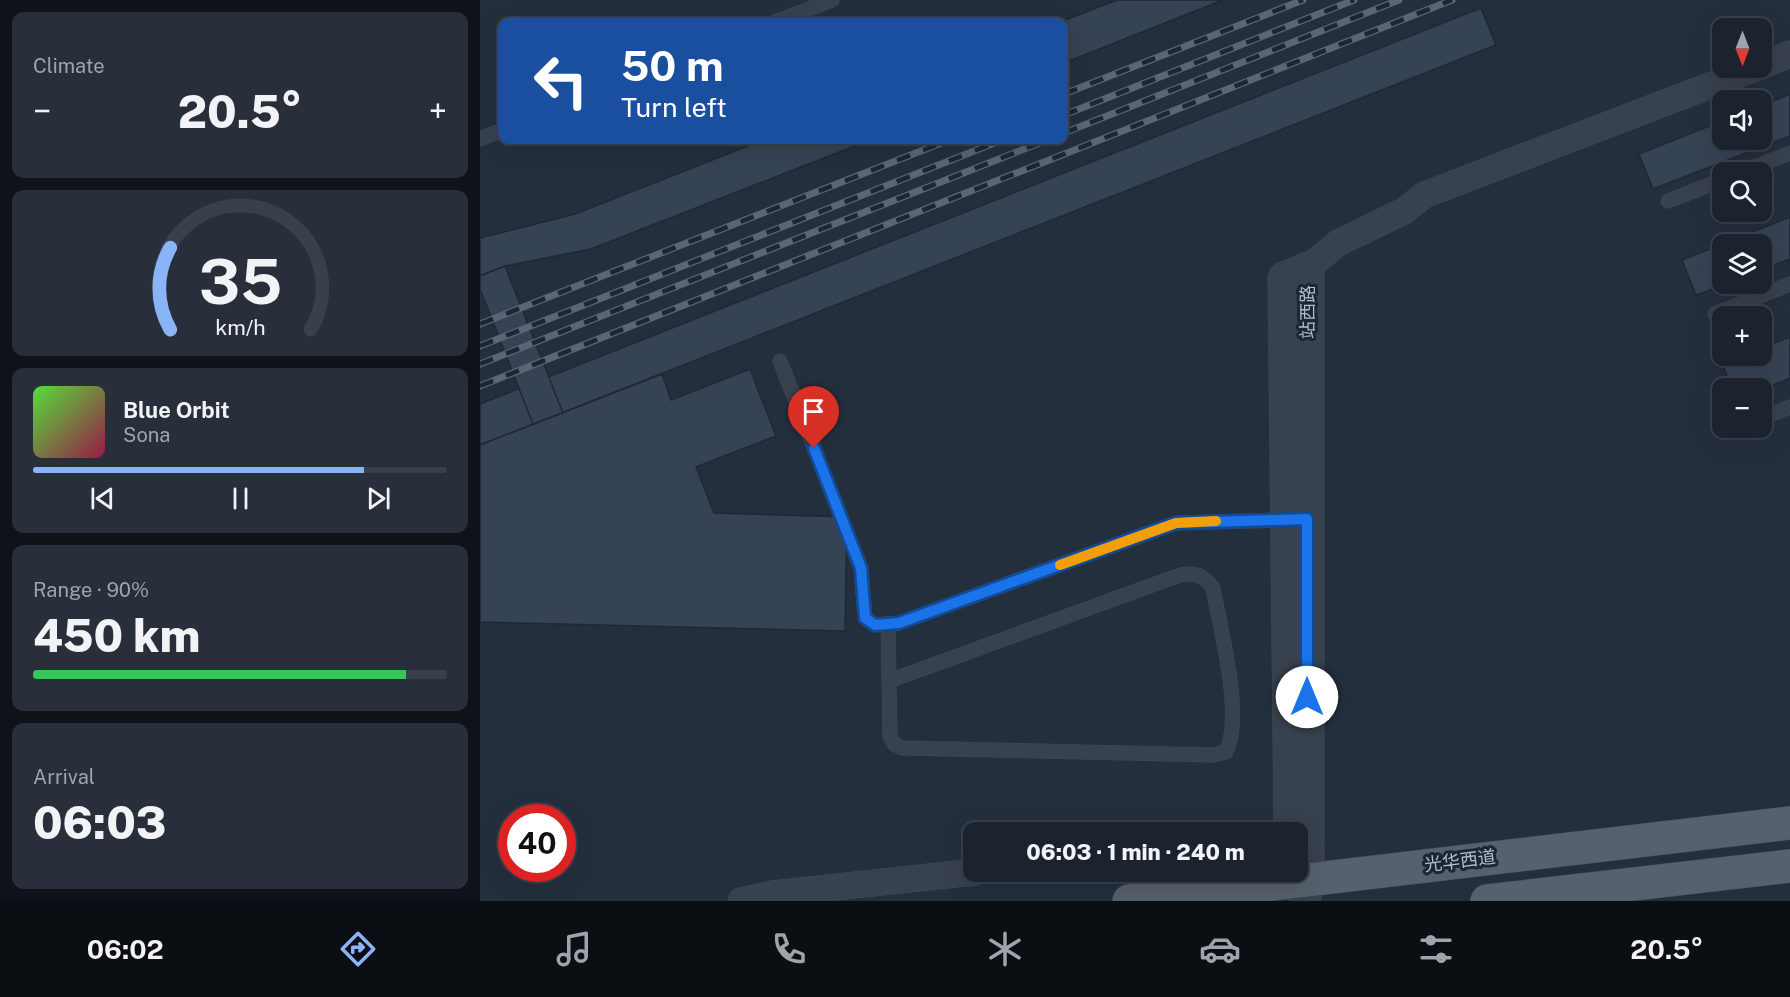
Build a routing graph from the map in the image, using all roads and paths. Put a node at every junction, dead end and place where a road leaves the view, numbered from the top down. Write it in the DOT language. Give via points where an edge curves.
graph roads {
  1 [pos="832,0"];
  2 [pos="785,18"];
  3 [pos="1790,54"];
  4 [pos="1772,61"];
  5 [pos="1730,78"];
  6 [pos="498,132"];
  7 [pos="480,139"];
  8 [pos="1790,153"];
  9 [pos="1767,162"];
  10 [pos="1712,184"];
  11 [pos="1668,201"];
  12 [pos="1308,268"];
  13 [pos="1790,284"];
  14 [pos="1735,306"];
  15 [pos="780,361"];
  16 [pos="1790,406"];
  17 [pos="1772,414"];
  18 [pos="1297,520"];
  19 [pos="888,624"];
  20 [pos="889,681"];
  21 [pos="1299,822"];
  22 [pos="1790,823"];
  23 [pos="1790,866"];
  24 [pos="963,873"];
  25 [pos="1298,887"];
  26 [pos="741,901"];
  27 [pos="1129,901"];
  28 [pos="1487,901"];
  1 -- 2 [label="lane"];
  3 -- 4 [label="street"];
  5 -- 12 [label="street" via="1424,195 1404,211 1338,243"];
  6 -- 7 [label="lane"];
  8 -- 9 [label="lane"];
  10 -- 11 [label="lane"];
  12 -- 18 [label="street, 站西路" via="1284,278"];
  13 -- 14 [label="lane"];
  15 -- 19 [label="lane" via="861,568 865,618 875,625"];
  16 -- 17 [label="lane"];
  18 -- 19 [label="lane" via="1176,523"];
  18 -- 21 [label="street, 站西路"];
  19 -- 20 [label="lane"];
  20 -- 20 [label="lane" via="1193,573 1206,578 1213,588 1232,693 1232,740 1226,752 1213,755 902,748 890,736"];
  22 -- 25 [label="main road, 光华西道"];
  23 -- 28 [label="main road"];
  24 -- 26 [label="street" via="772,894"];
  25 -- 27 [label="main road, 光华西道"];
}
